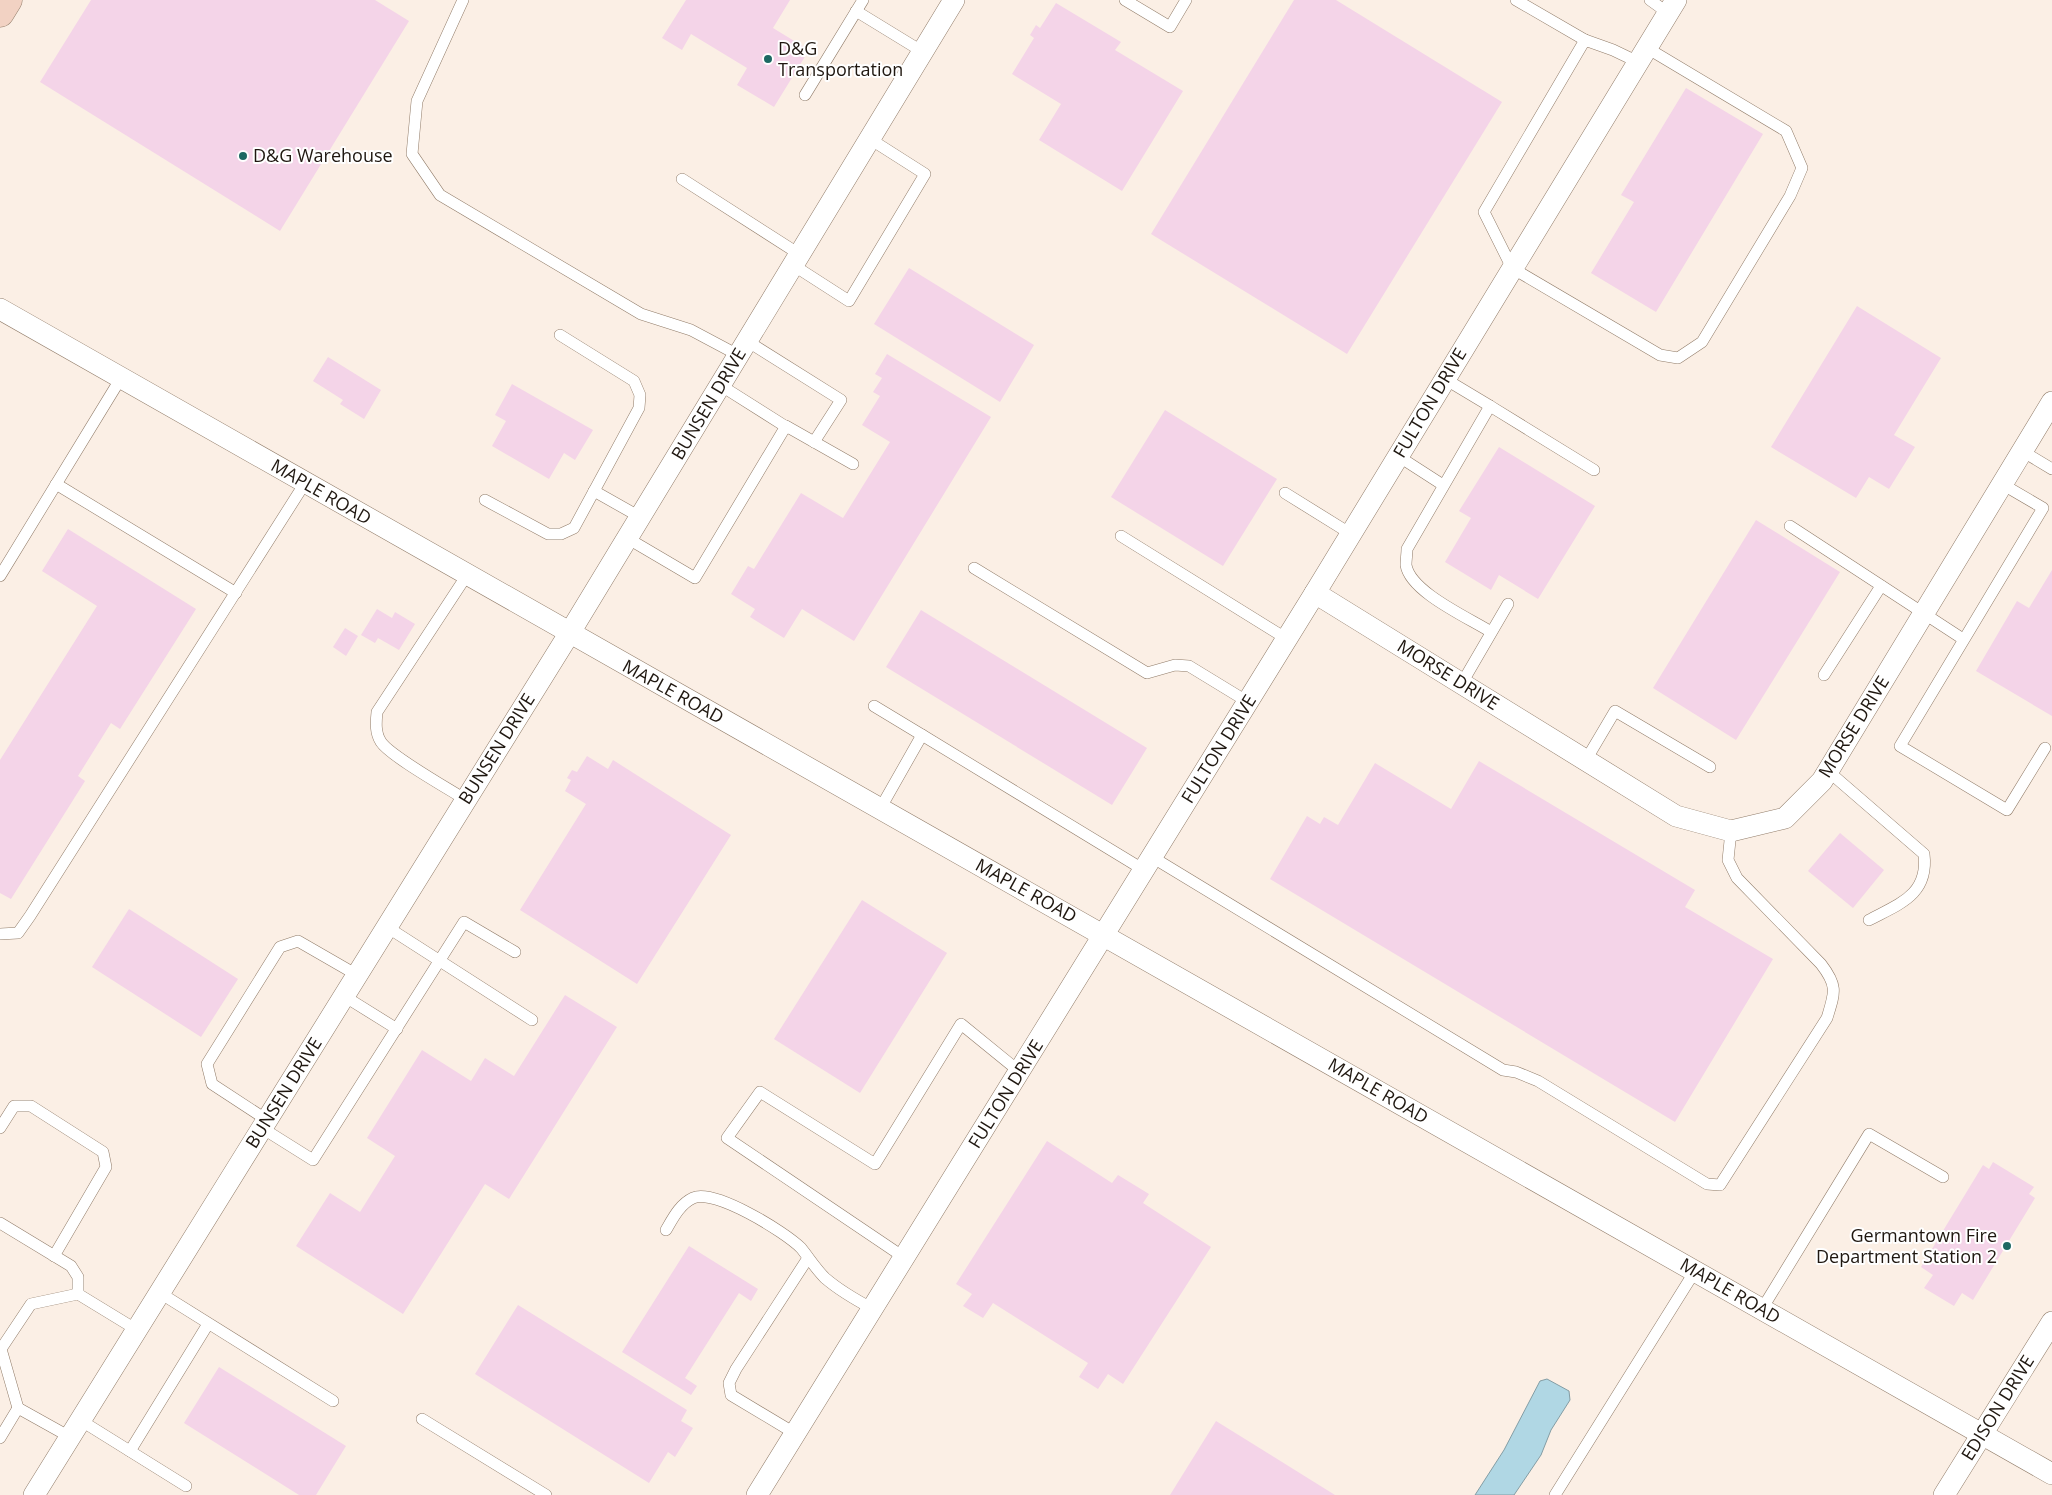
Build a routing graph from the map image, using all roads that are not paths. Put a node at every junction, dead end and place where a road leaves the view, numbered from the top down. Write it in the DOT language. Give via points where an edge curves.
graph roads {
  1 [pos="8,0"];
  2 [pos="463,0"];
  3 [pos="863,0"];
  4 [pos="954,0"];
  5 [pos="1186,0"];
  6 [pos="1516,0"];
  7 [pos="1650,0"];
  8 [pos="1127,2"];
  9 [pos="1672,6"];
  10 [pos="856,11"];
  11 [pos="0,13"];
  12 [pos="1585,40"];
  13 [pos="923,52"];
  14 [pos="1642,55"];
  15 [pos="805,95"];
  16 [pos="870,139"];
  17 [pos="682,178"];
  18 [pos="796,259"];
  19 [pos="1512,268"];
  20 [pos="0,309"];
  21 [pos="560,335"];
  22 [pos="743,348"];
  23 [pos="121,378"];
  24 [pos="1445,379"];
  25 [pos="720,385"];
  26 [pos="2052,402"];
  27 [pos="1490,406"];
  28 [pos="788,428"];
  29 [pos="814,442"];
  30 [pos="2022,451"];
  31 [pos="1398,456"];
  32 [pos="853,464"];
  33 [pos="2052,469"];
  34 [pos="1594,470"];
  35 [pos="305,483"];
  36 [pos="56,484"];
  37 [pos="2002,484"];
  38 [pos="1443,485"];
  39 [pos="594,490"];
  40 [pos="1285,493"];
  41 [pos="485,500"];
  42 [pos="640,517"];
  43 [pos="1790,526"];
  44 [pos="1351,534"];
  45 [pos="1121,536"];
  46 [pos="627,538"];
  47 [pos="974,568"];
  48 [pos="467,575"];
  49 [pos="0,576"];
  50 [pos="1881,586"];
  51 [pos="236,593"];
  52 [pos="1315,593"];
  53 [pos="1508,604"];
  54 [pos="1923,614"];
  55 [pos="1491,632"];
  56 [pos="569,634"];
  57 [pos="1286,639"];
  58 [pos="1963,639"];
  59 [pos="1824,676"];
  60 [pos="1462,683"];
  61 [pos="1248,702"];
  62 [pos="874,706"];
  63 [pos="922,735"];
  64 [pos="2045,748"];
  65 [pos="1586,760"];
  66 [pos="1710,767"];
  67 [pos="1828,771"];
  68 [pos="466,800"];
  69 [pos="880,809"];
  70 [pos="1731,831"];
  71 [pos="1148,864"];
  72 [pos="1869,920"];
  73 [pos="387,927"];
  74 [pos="0,934"];
  75 [pos="1104,935"];
  76 [pos="515,952"];
  77 [pos="437,962"];
  78 [pos="357,975"];
  79 [pos="344,996"];
  80 [pos="532,1020"];
  81 [pos="398,1029"];
  82 [pos="1020,1072"];
  83 [pos="265,1124"];
  84 [pos="0,1128"];
  85 [pos="1943,1177"];
  86 [pos="0,1223"];
  87 [pos="666,1230"];
  88 [pos="54,1256"];
  89 [pos="808,1258"];
  90 [pos="905,1258"];
  91 [pos="1695,1271"];
  92 [pos="160,1293"];
  93 [pos="78,1294"];
  94 [pos="873,1309"];
  95 [pos="1762,1309"];
  96 [pos="2052,1322"];
  97 [pos="208,1324"];
  98 [pos="137,1330"];
  99 [pos="2046,1346"];
  100 [pos="0,1349"];
  101 [pos="333,1401"];
  102 [pos="18,1408"];
  103 [pos="422,1418"];
  104 [pos="75,1429"];
  105 [pos="796,1434"];
  106 [pos="1982,1435"];
  107 [pos="0,1438"];
  108 [pos="130,1451"];
  109 [pos="2052,1474"];
  110 [pos="186,1486"];
  111 [pos="34,1495"];
  112 [pos="546,1495"];
  113 [pos="757,1495"];
  114 [pos="1556,1495"];
  115 [pos="1944,1495"];
  1 -- 11 [label="street"];
  2 -- 22 [label="lane" via="418,101 412,154 440,195 641,314"];
  3 -- 10 [label="lane"];
  4 -- 13 [label="street, BUNSEN DRIVE"];
  5 -- 8 [label="lane" via="1170,27"];
  6 -- 12 [label="lane"];
  7 -- 9 [label="lane"];
  9 -- 14 [label="street, FULTON DRIVE"];
  10 -- 13 [label="lane"];
  10 -- 15 [label="lane"];
  12 -- 14 [label="lane"];
  12 -- 19 [label="lane" via="1484,212"];
  13 -- 16 [label="street, BUNSEN DRIVE"];
  14 -- 19 [label="street, FULTON DRIVE"];
  14 -- 19 [label="lane" via="1786,131 1802,168 1790,196 1702,342 1678,358 1660,355"];
  16 -- 18 [label="street, BUNSEN DRIVE"];
  16 -- 18 [label="lane" via="926,174 849,301"];
  17 -- 18 [label="lane"];
  18 -- 22 [label="street, BUNSEN DRIVE"];
  19 -- 24 [label="street, FULTON DRIVE"];
  20 -- 23 [label="street, MAPLE ROAD"];
  21 -- 39 [label="lane" via="634,381 640,395 639,408"];
  22 -- 25 [label="street, BUNSEN DRIVE"];
  22 -- 29 [label="lane" via="841,400"];
  23 -- 35 [label="street, MAPLE ROAD"];
  23 -- 36 [label="lane"];
  24 -- 27 [label="lane"];
  24 -- 31 [label="street, FULTON DRIVE"];
  25 -- 28 [label="lane"];
  25 -- 42 [label="street, BUNSEN DRIVE"];
  26 -- 30 [label="street, MORSE DRIVE"];
  27 -- 34 [label="lane"];
  27 -- 38 [label="lane"];
  28 -- 29 [label="lane"];
  28 -- 46 [label="lane" via="786,426 695,578"];
  29 -- 32 [label="lane"];
  30 -- 33 [label="lane"];
  30 -- 37 [label="street, MORSE DRIVE"];
  31 -- 38 [label="lane"];
  31 -- 44 [label="street, FULTON DRIVE"];
  35 -- 48 [label="street, MAPLE ROAD"];
  35 -- 51 [label="lane"];
  36 -- 49 [label="lane"];
  36 -- 51 [label="lane"];
  37 -- 54 [label="street, MORSE DRIVE"];
  37 -- 58 [label="lane" via="2043,508"];
  38 -- 55 [label="lane" via="1407,549 1406,566 1423,590"];
  39 -- 41 [label="lane" via="574,528 561,534 548,534"];
  39 -- 42 [label="lane"];
  40 -- 44 [label="lane"];
  42 -- 46 [label="street, BUNSEN DRIVE"];
  43 -- 50 [label="lane"];
  44 -- 52 [label="street, FULTON DRIVE"];
  45 -- 57 [label="lane"];
  46 -- 56 [label="street, BUNSEN DRIVE"];
  47 -- 61 [label="lane" via="1147,673 1175,664 1189,666"];
  48 -- 56 [label="street, MAPLE ROAD"];
  48 -- 68 [label="lane" via="378,712 376,729 381,743 393,754"];
  50 -- 54 [label="lane"];
  50 -- 59 [label="lane"];
  51 -- 74 [label="lane" via="30,916 18,933"];
  52 -- 57 [label="street, FULTON DRIVE"];
  52 -- 60 [label="street, MORSE DRIVE"];
  53 -- 55 [label="lane"];
  54 -- 58 [label="lane"];
  54 -- 67 [label="street, MORSE DRIVE"];
  55 -- 60 [label="lane"];
  56 -- 68 [label="street, BUNSEN DRIVE"];
  56 -- 69 [label="street, MAPLE ROAD"];
  57 -- 61 [label="street, FULTON DRIVE"];
  58 -- 64 [label="lane" via="1900,746 2007,810"];
  60 -- 65 [label="street, MORSE DRIVE"];
  61 -- 71 [label="street, FULTON DRIVE"];
  62 -- 63 [label="lane"];
  63 -- 69 [label="lane"];
  63 -- 71 [label="lane"];
  65 -- 66 [label="lane" via="1615,711"];
  65 -- 70 [label="street, MORSE DRIVE" via="1676,816"];
  67 -- 70 [label="street, MORSE DRIVE" via="1784,818"];
  67 -- 72 [label="lane" via="1924,854 1925,874 1916,891 1905,901"];
  68 -- 73 [label="street, BUNSEN DRIVE"];
  69 -- 75 [label="street, MAPLE ROAD"];
  70 -- 71 [label="lane" via="1728,860 1737,878 1821,964 1833,980 1834,996 1827,1018 1720,1186 1707,1184 1538,1082 1503,1070"];
  71 -- 75 [label="street, FULTON DRIVE"];
  73 -- 77 [label="lane"];
  73 -- 78 [label="street, BUNSEN DRIVE"];
  75 -- 82 [label="street, FULTON DRIVE"];
  75 -- 91 [label="street, MAPLE ROAD"];
  76 -- 77 [label="lane" via="464,922"];
  77 -- 80 [label="lane"];
  77 -- 81 [label="lane"];
  78 -- 79 [label="street, BUNSEN DRIVE"];
  78 -- 83 [label="lane" via="298,941 280,947 207,1064 212,1084"];
  79 -- 81 [label="lane"];
  79 -- 83 [label="street, BUNSEN DRIVE"];
  81 -- 83 [label="lane" via="313,1160"];
  82 -- 90 [label="street, FULTON DRIVE"];
  82 -- 90 [label="lane" via="961,1024 875,1164 760,1092 727,1138"];
  83 -- 92 [label="street, BUNSEN DRIVE"];
  84 -- 88 [label="lane" via="14,1106 31,1106 103,1152 106,1167"];
  85 -- 95 [label="lane" via="1869,1134"];
  86 -- 88 [label="lane"];
  87 -- 89 [label="lane" via="676,1212 692,1198 705,1195 727,1202 776,1231 800,1247"];
  88 -- 93 [label="lane" via="71,1266 78,1277"];
  89 -- 94 [label="lane" via="844,1293"];
  89 -- 105 [label="lane" via="729,1383 731,1395"];
  90 -- 94 [label="street, FULTON DRIVE"];
  91 -- 95 [label="street, MAPLE ROAD"];
  91 -- 114 [label="lane"];
  92 -- 97 [label="lane"];
  92 -- 98 [label="street, BUNSEN DRIVE"];
  93 -- 98 [label="lane"];
  93 -- 100 [label="lane" via="31,1304"];
  94 -- 105 [label="street, FULTON DRIVE"];
  95 -- 106 [label="street, MAPLE ROAD"];
  96 -- 99 [label="street, EDISON DRIVE"];
  97 -- 101 [label="lane"];
  97 -- 108 [label="lane"];
  98 -- 104 [label="street, BUNSEN DRIVE"];
  99 -- 106 [label="street, EDISON DRIVE"];
  100 -- 102 [label="lane"];
  102 -- 104 [label="lane"];
  102 -- 107 [label="lane"];
  103 -- 112 [label="lane"];
  104 -- 108 [label="lane"];
  104 -- 111 [label="street, BUNSEN DRIVE"];
  105 -- 113 [label="street, FULTON DRIVE"];
  106 -- 109 [label="street, MAPLE ROAD"];
  106 -- 115 [label="street, EDISON DRIVE"];
  108 -- 110 [label="lane"];
}
